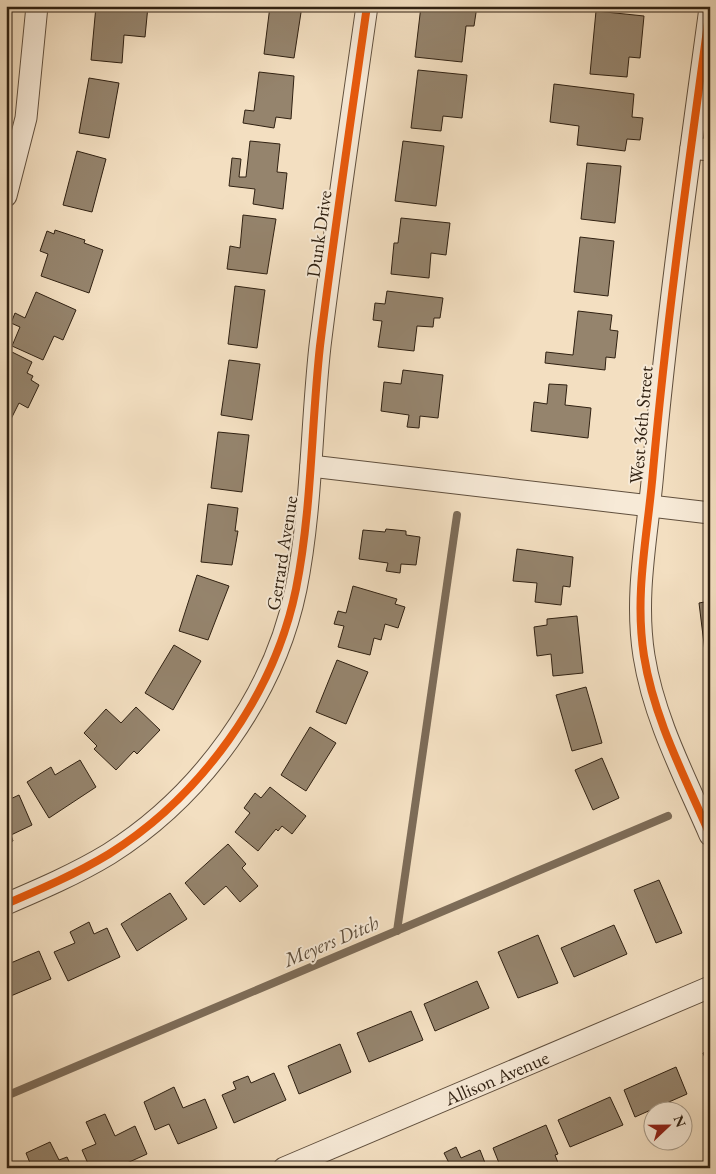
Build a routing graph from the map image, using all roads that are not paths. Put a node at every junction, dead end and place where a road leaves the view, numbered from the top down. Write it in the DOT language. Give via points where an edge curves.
graph roads {
  1 [pos="37,6"];
  2 [pos="367,6"];
  3 [pos="710,8"];
  4 [pos="700,149"];
  5 [pos="6,196"];
  6 [pos="311,466"];
  7 [pos="650,506"];
  8 [pos="710,513"];
  9 [pos="710,835"];
  10 [pos="6,904"];
  11 [pos="710,988"];
  12 [pos="284,1168"];
  1 -- 5 [label="street" via="24,128"];
  2 -- 6 [label="street, Dunk Drive" via="320,348"];
  3 -- 4 [label="street, West 36th Street"];
  4 -- 7 [label="street, West 36th Street" via="663,361"];
  6 -- 7 [label="street"];
  6 -- 10 [label="street, Gerrard Avenue" via="299,568 286,625 264,679 234,731 199,777 138,834 89,866"];
  7 -- 8 [label="street"];
  7 -- 9 [label="street, West 36th Street" via="640,584 646,670 659,713"];
  11 -- 12 [label="street, Allison Avenue"];
}
